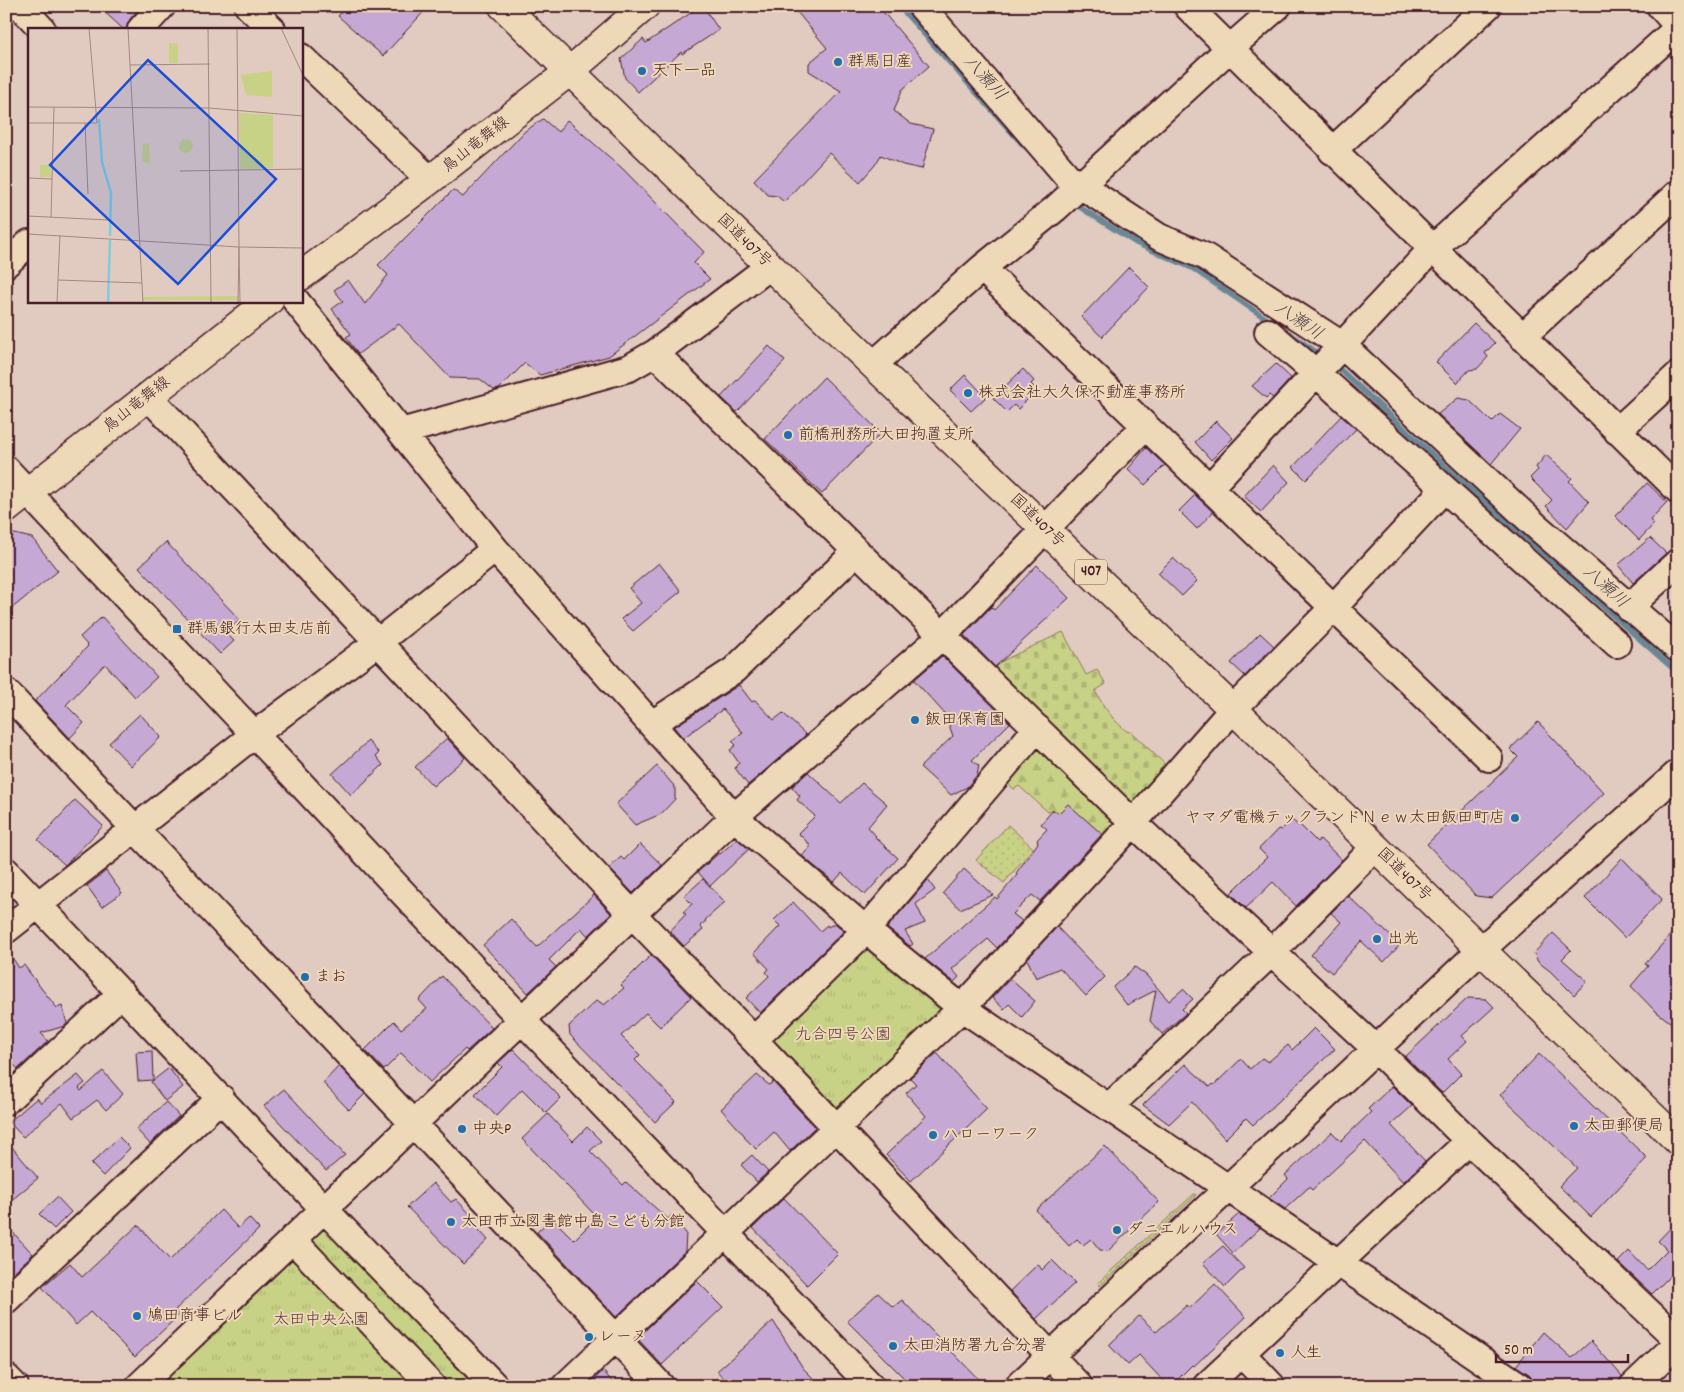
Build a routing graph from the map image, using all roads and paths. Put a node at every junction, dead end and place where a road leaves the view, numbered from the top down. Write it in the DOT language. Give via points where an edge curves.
graph roads {
  1 [pos="20,6"];
  2 [pos="162,6"];
  3 [pos="248,6"];
  4 [pos="502,6"];
  5 [pos="645,6"];
  6 [pos="921,6"];
  7 [pos="1187,6"];
  8 [pos="1278,6"];
  9 [pos="1488,6"];
  10 [pos="1660,6"];
  11 [pos="1678,27"];
  12 [pos="41,28"];
  13 [pos="142,28"];
  14 [pos="271,28"];
  15 [pos="1229,49"];
  16 [pos="302,58"];
  17 [pos="570,71"];
  18 [pos="1332,151"];
  19 [pos="430,180"];
  20 [pos="1081,186"];
  21 [pos="1678,193"];
  22 [pos="28,244"];
  23 [pos="1432,249"];
  24 [pos="6,264"];
  25 [pos="770,266"];
  26 [pos="982,268"];
  27 [pos="302,275"];
  28 [pos="268,302"];
  29 [pos="297,302"];
  30 [pos="1268,332"];
  31 [pos="1522,337"];
  32 [pos="655,354"];
  33 [pos="1328,360"];
  34 [pos="874,364"];
  35 [pos="1678,375"];
  36 [pos="148,396"];
  37 [pos="1145,426"];
  38 [pos="1617,430"];
  39 [pos="401,432"];
  40 [pos="6,469"];
  41 [pos="1209,488"];
  42 [pos="1444,489"];
  43 [pos="1678,490"];
  44 [pos="28,492"];
  45 [pos="6,509"];
  46 [pos="1046,529"];
  47 [pos="495,549"];
  48 [pos="857,551"];
  49 [pos="1678,562"];
  50 [pos="1334,607"];
  51 [pos="1630,608"];
  52 [pos="943,635"];
  53 [pos="378,642"];
  54 [pos="1617,644"];
  55 [pos="1678,650"];
  56 [pos="6,692"];
  57 [pos="1233,709"];
  58 [pos="652,724"];
  59 [pos="1037,728"];
  60 [pos="255,734"];
  61 [pos="1489,758"];
  62 [pos="1678,773"];
  63 [pos="734,817"];
  64 [pos="1133,823"];
  65 [pos="135,827"];
  66 [pos="1375,847"];
  67 [pos="6,871"];
  68 [pos="37,905"];
  69 [pos="632,914"];
  70 [pos="6,930"];
  71 [pos="866,930"];
  72 [pos="1481,950"];
  73 [pos="1272,952"];
  74 [pos="122,993"];
  75 [pos="962,1008"];
  76 [pos="522,1020"];
  77 [pos="754,1040"];
  78 [pos="1376,1050"];
  79 [pos="221,1098"];
  80 [pos="6,1101"];
  81 [pos="1109,1107"];
  82 [pos="413,1124"];
  83 [pos="834,1128"];
  84 [pos="1469,1141"];
  85 [pos="1678,1141"];
  86 [pos="1229,1188"];
  87 [pos="324,1209"];
  88 [pos="726,1233"];
  89 [pos="292,1240"];
  90 [pos="1338,1264"];
  91 [pos="6,1300"];
  92 [pos="615,1338"];
  93 [pos="1678,1342"];
  94 [pos="1241,1353"];
  95 [pos="1050,1356"];
  96 [pos="6,1377"];
  97 [pos="15,1386"];
  98 [pos="139,1386"];
  99 [pos="432,1386"];
  100 [pos="496,1386"];
  101 [pos="565,1386"];
  102 [pos="661,1386"];
  103 [pos="871,1386"];
  104 [pos="1018,1386"];
  105 [pos="1079,1386"];
  106 [pos="1206,1386"];
  107 [pos="1272,1386"];
  108 [pos="1520,1386"];
  109 [pos="1633,1386"];
  1 -- 12 [label="street"];
  2 -- 13 [label="street"];
  3 -- 14 [label="street"];
  4 -- 17 [label="main road, 国道407号 / 407"];
  5 -- 17 [label="main road, 鳥山竜舞線"];
  6 -- 20 [label="street" via="1068,177"];
  7 -- 15 [label="street"];
  8 -- 15 [label="street"];
  9 -- 18 [label="street"];
  10 -- 11 [label="street"];
  11 -- 23 [label="street"];
  15 -- 18 [label="street"];
  15 -- 20 [label="street"];
  16 -- 19 [label="street"];
  17 -- 19 [label="main road, 鳥山竜舞線"];
  17 -- 25 [label="main road, 国道407号 / 407"];
  18 -- 23 [label="street"];
  19 -- 27 [label="main road, 鳥山竜舞線"];
  20 -- 26 [label="street"];
  20 -- 33 [label="street" via="1159,237 1204,256"];
  21 -- 31 [label="street"];
  22 -- 24 [label="street"];
  23 -- 31 [label="street"];
  23 -- 33 [label="street"];
  25 -- 32 [label="street"];
  25 -- 34 [label="main road, 国道407号 / 407"];
  26 -- 34 [label="street"];
  26 -- 37 [label="street"];
  28 -- 36 [label="main road, 鳥山竜舞線"];
  29 -- 39 [label="street"];
  30 -- 33 [label="street"];
  31 -- 38 [label="street"];
  32 -- 39 [label="street" via="629,368"];
  32 -- 48 [label="street"];
  33 -- 41 [label="street"];
  33 -- 42 [label="street"];
  33 -- 51 [label="street" via="1535,525"];
  34 -- 46 [label="main road, 国道407号 / 407"];
  35 -- 38 [label="street"];
  36 -- 44 [label="main road, 鳥山竜舞線"];
  36 -- 53 [label="street"];
  37 -- 41 [label="street"];
  37 -- 46 [label="street"];
  38 -- 43 [label="street"];
  39 -- 47 [label="street"];
  40 -- 44 [label="street"];
  41 -- 50 [label="street"];
  42 -- 50 [label="street"];
  42 -- 54 [label="street"];
  44 -- 45 [label="main road, 鳥山竜舞線"];
  44 -- 60 [label="street"];
  46 -- 52 [label="street"];
  46 -- 57 [label="main road, 国道407号 / 407"];
  47 -- 53 [label="street"];
  47 -- 58 [label="street"];
  48 -- 52 [label="street"];
  48 -- 58 [label="street" via="734,670"];
  49 -- 51 [label="street"];
  50 -- 57 [label="street"];
  50 -- 61 [label="street"];
  51 -- 55 [label="street"];
  52 -- 59 [label="street"];
  52 -- 63 [label="street"];
  53 -- 60 [label="street"];
  53 -- 69 [label="street"];
  56 -- 65 [label="street"];
  57 -- 64 [label="street"];
  57 -- 66 [label="main road, 国道407号 / 407"];
  58 -- 63 [label="street"];
  59 -- 64 [label="street"];
  59 -- 71 [label="street"];
  60 -- 65 [label="street"];
  60 -- 76 [label="street"];
  62 -- 72 [label="street"];
  63 -- 69 [label="street"];
  63 -- 71 [label="street"];
  64 -- 73 [label="street"];
  64 -- 75 [label="street"];
  65 -- 68 [label="street"];
  65 -- 82 [label="street"];
  66 -- 72 [label="main road, 国道407号 / 407"];
  66 -- 73 [label="street"];
  67 -- 68 [label="street"];
  68 -- 70 [label="street"];
  68 -- 74 [label="street"];
  69 -- 76 [label="street"];
  69 -- 77 [label="street"];
  71 -- 75 [label="street"];
  71 -- 77 [label="street"];
  72 -- 78 [label="street"];
  72 -- 85 [label="main road, 国道407号 / 407"];
  73 -- 78 [label="street"];
  73 -- 81 [label="street"];
  74 -- 79 [label="street"];
  74 -- 80 [label="street"];
  75 -- 81 [label="street"];
  75 -- 83 [label="street"];
  76 -- 82 [label="street"];
  76 -- 88 [label="street"];
  77 -- 83 [label="street"];
  78 -- 84 [label="street"];
  78 -- 86 [label="street"];
  79 -- 87 [label="street"];
  79 -- 91 [label="street"];
  81 -- 86 [label="street"];
  82 -- 87 [label="street"];
  82 -- 92 [label="street"];
  83 -- 88 [label="street"];
  83 -- 95 [label="street"];
  84 -- 90 [label="street"];
  84 -- 93 [label="street"];
  86 -- 90 [label="street"];
  86 -- 95 [label="street"];
  87 -- 89 [label="street"];
  87 -- 100 [label="street"];
  88 -- 92 [label="street"];
  88 -- 103 [label="street"];
  89 -- 98 [label="street"];
  89 -- 99 [label="street"];
  90 -- 94 [label="street"];
  90 -- 108 [label="street"];
  92 -- 101 [label="street"];
  92 -- 102 [label="street"];
  93 -- 109 [label="street"];
  94 -- 106 [label="street"];
  94 -- 107 [label="street"];
  95 -- 104 [label="street"];
  95 -- 105 [label="street"];
  96 -- 97 [label="street"];
}
